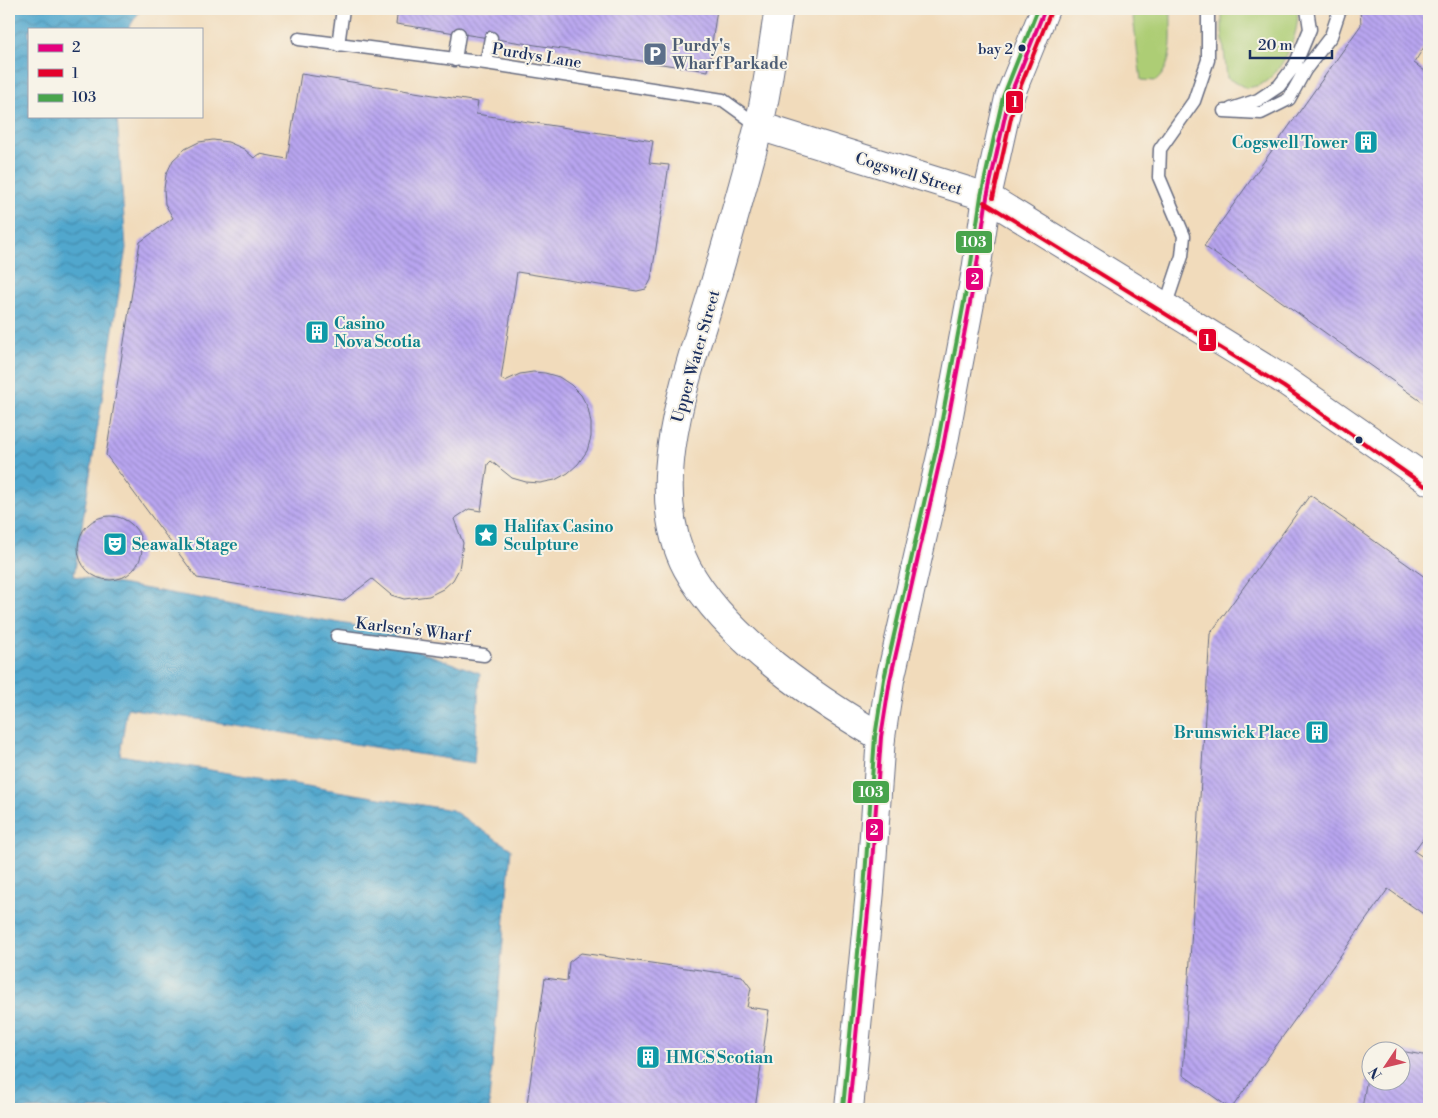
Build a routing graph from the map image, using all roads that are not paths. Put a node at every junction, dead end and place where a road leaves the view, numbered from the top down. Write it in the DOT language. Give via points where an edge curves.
graph roads {
  1 [pos="343,9"];
  2 [pos="779,9"];
  3 [pos="1045,9"];
  4 [pos="1208,9"];
  5 [pos="1307,9"];
  6 [pos="1340,9"];
  7 [pos="459,34"];
  8 [pos="491,38"];
  9 [pos="299,39"];
  10 [pos="338,45"];
  11 [pos="455,60"];
  12 [pos="486,64"];
  13 [pos="759,126"];
  14 [pos="987,198"];
  15 [pos="1165,307"];
  16 [pos="1429,480"];
  17 [pos="337,636"];
  18 [pos="484,655"];
  19 [pos="881,737"];
  20 [pos="849,1109"];
  1 -- 10 [label="lane"];
  2 -- 13 [label="main road, Upper Water Street"];
  3 -- 14 [label="main road" via="1009,98"];
  4 -- 15 [label="lane" via="1208,60 1194,102 1160,149 1159,177 1184,236 1182,256"];
  5 -- 6 [label="lane" via="1310,30 1295,65 1278,86 1258,100 1224,111 1261,113 1290,99 1304,70 1331,36"];
  7 -- 11 [label="lane"];
  8 -- 12 [label="lane"];
  9 -- 10 [label="lane, Purdys Lane"];
  10 -- 11 [label="lane, Purdys Lane"];
  11 -- 12 [label="lane, Purdys Lane"];
  12 -- 13 [label="lane, Purdys Lane" via="723,100"];
  13 -- 14 [label="main road, Cogswell Street"];
  13 -- 19 [label="main road, Upper Water Street" via="676,412 671,513 687,567 727,621 788,676 824,703"];
  14 -- 15 [label="main road, Cogswell Street"];
  14 -- 19 [label="main road" via="942,447 890,680"];
  15 -- 16 [label="main road, Cogswell Street" via="1287,382"];
  17 -- 18 [label="lane, Karlsen's Wharf"];
  19 -- 20 [label="main road"];
}
